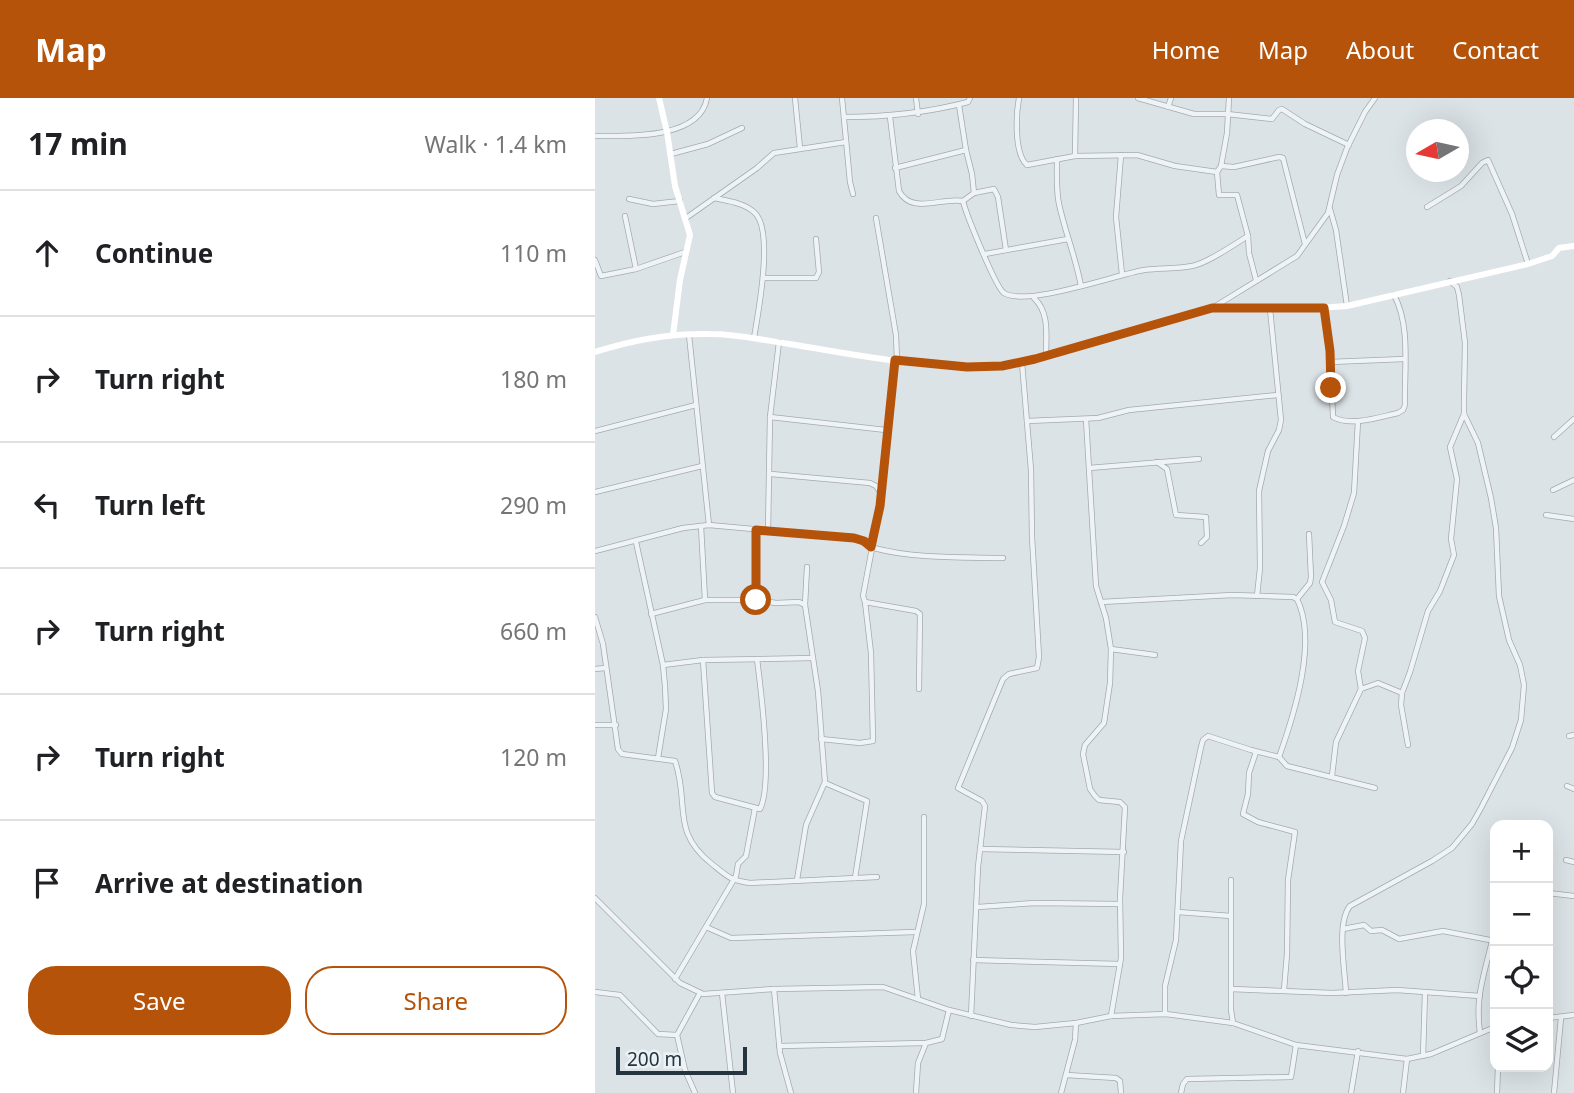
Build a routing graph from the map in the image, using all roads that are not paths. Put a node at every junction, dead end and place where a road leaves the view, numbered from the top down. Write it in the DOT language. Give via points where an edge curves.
graph roads {
  1 [pos="659,98"];
  2 [pos="707,98"];
  3 [pos="795,98"];
  4 [pos="842,98"];
  5 [pos="916,98"];
  6 [pos="970,98"];
  7 [pos="1019,98"];
  8 [pos="1076,98"];
  9 [pos="1138,98"];
  10 [pos="1171,98"];
  11 [pos="1229,98"];
  12 [pos="1375,98"];
  13 [pos="1146,99"];
  14 [pos="959,104"];
  15 [pos="1168,107"];
  16 [pos="918,114"];
  17 [pos="1227,114"];
  18 [pos="844,117"];
  19 [pos="890,117"];
  20 [pos="742,128"];
  21 [pos="667,132"];
  22 [pos="595,136"];
  23 [pos="846,142"];
  24 [pos="1349,145"];
  25 [pos="800,148"];
  26 [pos="966,150"];
  27 [pos="670,155"];
  28 [pos="1121,155"];
  29 [pos="1075,156"];
  30 [pos="1057,159"];
  31 [pos="1221,166"];
  32 [pos="895,167"];
  33 [pos="1217,172"];
  34 [pos="974,193"];
  35 [pos="853,194"];
  36 [pos="714,198"];
  37 [pos="629,199"];
  38 [pos="680,201"];
  39 [pos="963,201"];
  40 [pos="1427,206"];
  41 [pos="1330,209"];
  42 [pos="625,216"];
  43 [pos="686,218"];
  44 [pos="876,218"];
  45 [pos="1248,236"];
  46 [pos="816,239"];
  47 [pos="1068,239"];
  48 [pos="1305,245"];
  49 [pos="1574,246"];
  50 [pos="1006,250"];
  51 [pos="686,252"];
  52 [pos="985,254"];
  53 [pos="595,260"];
  54 [pos="1528,264"];
  55 [pos="636,268"];
  56 [pos="1122,274"];
  57 [pos="763,278"];
  58 [pos="1256,280"];
  59 [pos="1450,281"];
  60 [pos="1081,286"];
  61 [pos="1394,295"];
  62 [pos="1033,297"];
  63 [pos="1347,306"];
  64 [pos="1212,308"];
  65 [pos="1324,308"];
  66 [pos="1269,309"];
  67 [pos="673,334"];
  68 [pos="689,334"];
  69 [pos="754,338"];
  70 [pos="779,342"];
  71 [pos="595,352"];
  72 [pos="1046,356"];
  73 [pos="1404,359"];
  74 [pos="896,360"];
  75 [pos="1330,362"];
  76 [pos="1022,363"];
  77 [pos="1278,395"];
  78 [pos="696,405"];
  79 [pos="1464,414"];
  80 [pos="770,417"];
  81 [pos="1086,419"];
  82 [pos="1574,419"];
  83 [pos="1027,421"];
  84 [pos="1358,421"];
  85 [pos="886,430"];
  86 [pos="595,431"];
  87 [pos="1554,437"];
  88 [pos="1199,458"];
  89 [pos="1157,463"];
  90 [pos="702,466"];
  91 [pos="1089,467"];
  92 [pos="771,474"];
  93 [pos="1574,480"];
  94 [pos="1553,490"];
  95 [pos="595,492"];
  96 [pos="881,493"];
  97 [pos="1546,515"];
  98 [pos="1574,519"];
  99 [pos="709,525"];
  100 [pos="701,526"];
  101 [pos="756,530"];
  102 [pos="768,531"];
  103 [pos="1309,534"];
  104 [pos="636,542"];
  105 [pos="1201,543"];
  106 [pos="871,547"];
  107 [pos="595,551"];
  108 [pos="1003,558"];
  109 [pos="807,567"];
  110 [pos="1257,596"];
  111 [pos="1297,599"];
  112 [pos="705,600"];
  113 [pos="756,600"];
  114 [pos="1101,602"];
  115 [pos="865,603"];
  116 [pos="806,605"];
  117 [pos="651,614"];
  118 [pos="595,617"];
  119 [pos="1111,649"];
  120 [pos="1155,655"];
  121 [pos="811,658"];
  122 [pos="757,659"];
  123 [pos="703,660"];
  124 [pos="663,664"];
  125 [pos="605,668"];
  126 [pos="595,669"];
  127 [pos="919,689"];
  128 [pos="1361,690"];
  129 [pos="1402,693"];
  130 [pos="595,725"];
  131 [pos="616,725"];
  132 [pos="821,739"];
  133 [pos="1408,745"];
  134 [pos="1256,751"];
  135 [pos="1279,757"];
  136 [pos="658,758"];
  137 [pos="1332,776"];
  138 [pos="825,783"];
  139 [pos="1567,786"];
  140 [pos="1375,788"];
  141 [pos="1574,789"];
  142 [pos="755,808"];
  143 [pos="924,817"];
  144 [pos="979,849"];
  145 [pos="1124,852"];
  146 [pos="1566,860"];
  147 [pos="1574,862"];
  148 [pos="877,877"];
  149 [pos="855,878"];
  150 [pos="797,880"];
  151 [pos="1231,880"];
  152 [pos="733,881"];
  153 [pos="1553,893"];
  154 [pos="1574,896"];
  155 [pos="597,900"];
  156 [pos="1120,904"];
  157 [pos="595,907"];
  158 [pos="978,907"];
  159 [pos="1178,912"];
  160 [pos="1231,916"];
  161 [pos="706,927"];
  162 [pos="1343,929"];
  163 [pos="915,932"];
  164 [pos="1490,940"];
  165 [pos="1492,946"];
  166 [pos="973,960"];
  167 [pos="1120,964"];
  168 [pos="675,979"];
  169 [pos="773,989"];
  170 [pos="1231,989"];
  171 [pos="1284,990"];
  172 [pos="595,992"];
  173 [pos="700,993"];
  174 [pos="722,993"];
  175 [pos="1346,993"];
  176 [pos="1425,993"];
  177 [pos="1479,996"];
  178 [pos="918,999"];
  179 [pos="949,1010"];
  180 [pos="1165,1014"];
  181 [pos="1574,1015"];
  182 [pos="971,1016"];
  183 [pos="1111,1016"];
  184 [pos="1553,1018"];
  185 [pos="1561,1018"];
  186 [pos="1076,1023"];
  187 [pos="1233,1023"];
  188 [pos="1490,1029"];
  189 [pos="1480,1033"];
  190 [pos="677,1035"];
  191 [pos="926,1043"];
  192 [pos="1296,1045"];
  193 [pos="779,1046"];
  194 [pos="1357,1051"];
  195 [pos="1423,1056"];
  196 [pos="1407,1059"];
  197 [pos="1498,1072"];
  198 [pos="1066,1075"];
  199 [pos="695,1093"];
  200 [pos="733,1093"];
  201 [pos="792,1093"];
  202 [pos="916,1093"];
  203 [pos="1061,1093"];
  204 [pos="1121,1093"];
  205 [pos="1181,1093"];
  206 [pos="1351,1093"];
  207 [pos="1403,1093"];
  208 [pos="1497,1093"];
  209 [pos="1554,1093"];
  1 -- 21 [label="street"];
  2 -- 21 [label="street" via="701,112"];
  3 -- 25 [label="street"];
  4 -- 18 [label="street"];
  5 -- 16 [label="street"];
  6 -- 14 [label="street"];
  7 -- 30 [label="street" via="1016,125 1022,160 1027,164"];
  8 -- 29 [label="street"];
  9 -- 13 [label="street"];
  10 -- 15 [label="street"];
  11 -- 17 [label="street"];
  12 -- 24 [label="street"];
  13 -- 15 [label="street"];
  14 -- 16 [label="street"];
  14 -- 26 [label="street"];
  15 -- 17 [label="street" via="1194,114"];
  16 -- 19 [label="street"];
  17 -- 24 [label="street" via="1272,119 1282,109"];
  17 -- 31 [label="street"];
  18 -- 19 [label="street"];
  18 -- 23 [label="street"];
  19 -- 32 [label="street"];
  20 -- 27 [label="street"];
  21 -- 22 [label="street"];
  21 -- 27 [label="street"];
  23 -- 25 [label="street"];
  23 -- 35 [label="street"];
  24 -- 41 [label="street"];
  25 -- 36 [label="street" via="774,153"];
  26 -- 32 [label="street"];
  26 -- 34 [label="street"];
  27 -- 38 [label="street"];
  28 -- 29 [label="street"];
  28 -- 33 [label="street"];
  28 -- 56 [label="street" via="1116,218"];
  29 -- 30 [label="street"];
  30 -- 47 [label="street" via="1059,202"];
  31 -- 33 [label="street"];
  31 -- 48 [label="street" via="1283,158"];
  32 -- 39 [label="street" via="899,191 910,203"];
  33 -- 45 [label="street" via="1219,195 1237,195"];
  34 -- 39 [label="street"];
  34 -- 50 [label="street" via="994,189"];
  36 -- 43 [label="street"];
  36 -- 57 [label="street" via="745,206 759,218 764,240"];
  37 -- 38 [label="street" via="653,204"];
  38 -- 43 [label="street"];
  39 -- 52 [label="street"];
  40 -- 54 [label="street" via="1461,186 1488,160"];
  41 -- 48 [label="street"];
  41 -- 63 [label="street"];
  42 -- 55 [label="street"];
  43 -- 51 [label="street" via="690,235"];
  44 -- 74 [label="street"];
  45 -- 56 [label="street" via="1194,266"];
  45 -- 58 [label="street"];
  46 -- 57 [label="street" via="816,278"];
  47 -- 50 [label="street"];
  47 -- 60 [label="street"];
  48 -- 58 [label="street" via="1289,262"];
  49 -- 54 [label="street" via="1559,248 1552,257"];
  50 -- 52 [label="street"];
  51 -- 55 [label="street"];
  51 -- 67 [label="street"];
  52 -- 62 [label="street" via="1005,294"];
  53 -- 55 [label="street" via="601,276"];
  54 -- 59 [label="street"];
  56 -- 60 [label="street"];
  57 -- 69 [label="street"];
  58 -- 64 [label="street"];
  59 -- 61 [label="street"];
  59 -- 79 [label="street" via="1457,287 1464,331"];
  60 -- 62 [label="street"];
  61 -- 63 [label="street"];
  61 -- 73 [label="street" via="1401,308"];
  62 -- 72 [label="street" via="1047,326"];
  63 -- 65 [label="street"];
  64 -- 66 [label="street"];
  64 -- 72 [label="street"];
  65 -- 66 [label="street"];
  65 -- 75 [label="street"];
  66 -- 77 [label="street"];
  67 -- 68 [label="street"];
  67 -- 71 [label="street"];
  68 -- 69 [label="street"];
  68 -- 78 [label="street"];
  69 -- 70 [label="street"];
  70 -- 74 [label="street"];
  70 -- 80 [label="street"];
  72 -- 76 [label="street"];
  73 -- 75 [label="street"];
  73 -- 84 [label="street" via="1403,410"];
  74 -- 76 [label="street" via="967,367"];
  74 -- 85 [label="street"];
  75 -- 84 [label="street" via="1333,417"];
  76 -- 83 [label="street"];
  77 -- 81 [label="street" via="1129,410"];
  77 -- 110 [label="street" via="1281,420 1259,491"];
  78 -- 86 [label="street"];
  78 -- 90 [label="street"];
  79 -- 129 [label="street" via="1450,447 1457,479 1451,539 1454,555 1428,611"];
  79 -- 162 [label="street" via="1478,443 1491,498 1499,596 1524,685 1521,720 1512,748 1464,835 1447,852 1350,906"];
  80 -- 85 [label="street"];
  80 -- 92 [label="street"];
  81 -- 83 [label="street"];
  81 -- 91 [label="street"];
  82 -- 87 [label="street"];
  83 -- 144 [label="street" via="1039,663 1034,670 1003,679 959,783 960,790 984,802"];
  84 -- 128 [label="street" via="1354,493 1322,582 1335,622 1365,635 1358,671"];
  85 -- 96 [label="street"];
  88 -- 89 [label="street"];
  89 -- 91 [label="street"];
  89 -- 105 [label="street" via="1167,469 1176,515 1207,519 1207,537"];
  90 -- 95 [label="street"];
  90 -- 99 [label="street"];
  91 -- 114 [label="street" via="1096,586"];
  92 -- 96 [label="street" via="870,483"];
  92 -- 102 [label="street"];
  93 -- 94 [label="street"];
  96 -- 106 [label="street"];
  97 -- 98 [label="street"];
  99 -- 100 [label="street"];
  99 -- 101 [label="street"];
  100 -- 104 [label="street"];
  100 -- 112 [label="street"];
  101 -- 102 [label="street"];
  101 -- 113 [label="street"];
  102 -- 106 [label="street" via="854,538"];
  103 -- 111 [label="street" via="1311,578"];
  104 -- 107 [label="street"];
  104 -- 117 [label="street"];
  106 -- 108 [label="street" via="923,555"];
  106 -- 115 [label="street"];
  109 -- 116 [label="street"];
  110 -- 111 [label="street"];
  110 -- 114 [label="street"];
  111 -- 135 [label="street" via="1305,629 1302,674 1291,727"];
  112 -- 113 [label="street"];
  112 -- 117 [label="street"];
  113 -- 116 [label="street"];
  114 -- 119 [label="street"];
  115 -- 127 [label="street" via="920,614"];
  115 -- 132 [label="street" via="873,741"];
  116 -- 121 [label="street"];
  117 -- 124 [label="street"];
  118 -- 125 [label="street"];
  119 -- 120 [label="street"];
  119 -- 145 [label="street" via="1104,723 1083,754 1095,796 1124,805"];
  121 -- 122 [label="street"];
  121 -- 132 [label="street"];
  122 -- 123 [label="street"];
  122 -- 142 [label="street" via="765,752 762,806"];
  123 -- 124 [label="street"];
  123 -- 142 [label="street" via="712,793"];
  124 -- 136 [label="street" via="666,709"];
  125 -- 126 [label="street"];
  125 -- 131 [label="street"];
  128 -- 129 [label="street" via="1378,683"];
  128 -- 137 [label="street" via="1336,743"];
  129 -- 133 [label="street"];
  130 -- 131 [label="street"];
  131 -- 136 [label="street" via="620,753"];
  132 -- 138 [label="street"];
  134 -- 135 [label="street"];
  134 -- 159 [label="street" via="1208,736 1203,740 1181,841"];
  134 -- 171 [label="street" via="1243,814 1295,832 1288,880"];
  135 -- 137 [label="street" via="1287,766"];
  136 -- 152 [label="street" via="677,765 692,846"];
  137 -- 140 [label="street"];
  138 -- 149 [label="street" via="867,801"];
  138 -- 150 [label="street" via="806,825"];
  139 -- 141 [label="street"];
  142 -- 152 [label="street" via="746,856"];
  143 -- 163 [label="street" via="923,904"];
  144 -- 145 [label="street"];
  144 -- 158 [label="street"];
  145 -- 156 [label="street"];
  146 -- 147 [label="street"];
  148 -- 149 [label="street"];
  149 -- 150 [label="street"];
  150 -- 152 [label="street"];
  151 -- 160 [label="street"];
  152 -- 161 [label="street"];
  153 -- 154 [label="street"];
  155 -- 157 [label="street"];
  155 -- 168 [label="street"];
  156 -- 158 [label="street"];
  156 -- 167 [label="street"];
  158 -- 166 [label="street"];
  159 -- 160 [label="street"];
  159 -- 180 [label="street" via="1165,986"];
  160 -- 170 [label="street"];
  161 -- 163 [label="street" via="731,938"];
  161 -- 168 [label="street"];
  162 -- 164 [label="street" via="1364,925 1399,939 1443,931"];
  162 -- 175 [label="street"];
  163 -- 178 [label="street"];
  165 -- 177 [label="street"];
  166 -- 167 [label="street"];
  166 -- 182 [label="street"];
  167 -- 183 [label="street"];
  168 -- 173 [label="street"];
  169 -- 174 [label="street"];
  169 -- 178 [label="street" via="879,987"];
  169 -- 193 [label="street"];
  170 -- 171 [label="street"];
  170 -- 187 [label="street"];
  171 -- 175 [label="street"];
  172 -- 190 [label="street" via="620,995 659,1034"];
  173 -- 174 [label="street"];
  173 -- 190 [label="street"];
  174 -- 200 [label="street"];
  175 -- 176 [label="street"];
  176 -- 177 [label="street"];
  176 -- 195 [label="street"];
  177 -- 189 [label="street"];
  178 -- 179 [label="street"];
  179 -- 182 [label="street"];
  179 -- 191 [label="street" via="942,1040"];
  180 -- 183 [label="street"];
  180 -- 187 [label="street"];
  181 -- 185 [label="street"];
  182 -- 186 [label="street" via="1035,1027"];
  183 -- 186 [label="street"];
  184 -- 185 [label="street"];
  185 -- 209 [label="street"];
  186 -- 198 [label="street"];
  187 -- 192 [label="street"];
  188 -- 189 [label="street"];
  189 -- 195 [label="street"];
  190 -- 199 [label="street"];
  191 -- 193 [label="street"];
  191 -- 202 [label="street" via="918,1063"];
  192 -- 194 [label="street"];
  192 -- 205 [label="street" via="1291,1077 1187,1079"];
  193 -- 201 [label="street"];
  194 -- 196 [label="street"];
  194 -- 206 [label="street"];
  195 -- 196 [label="street"];
  196 -- 207 [label="street"];
  197 -- 208 [label="street"];
  198 -- 203 [label="street"];
  198 -- 204 [label="street" via="1116,1078"];
}
